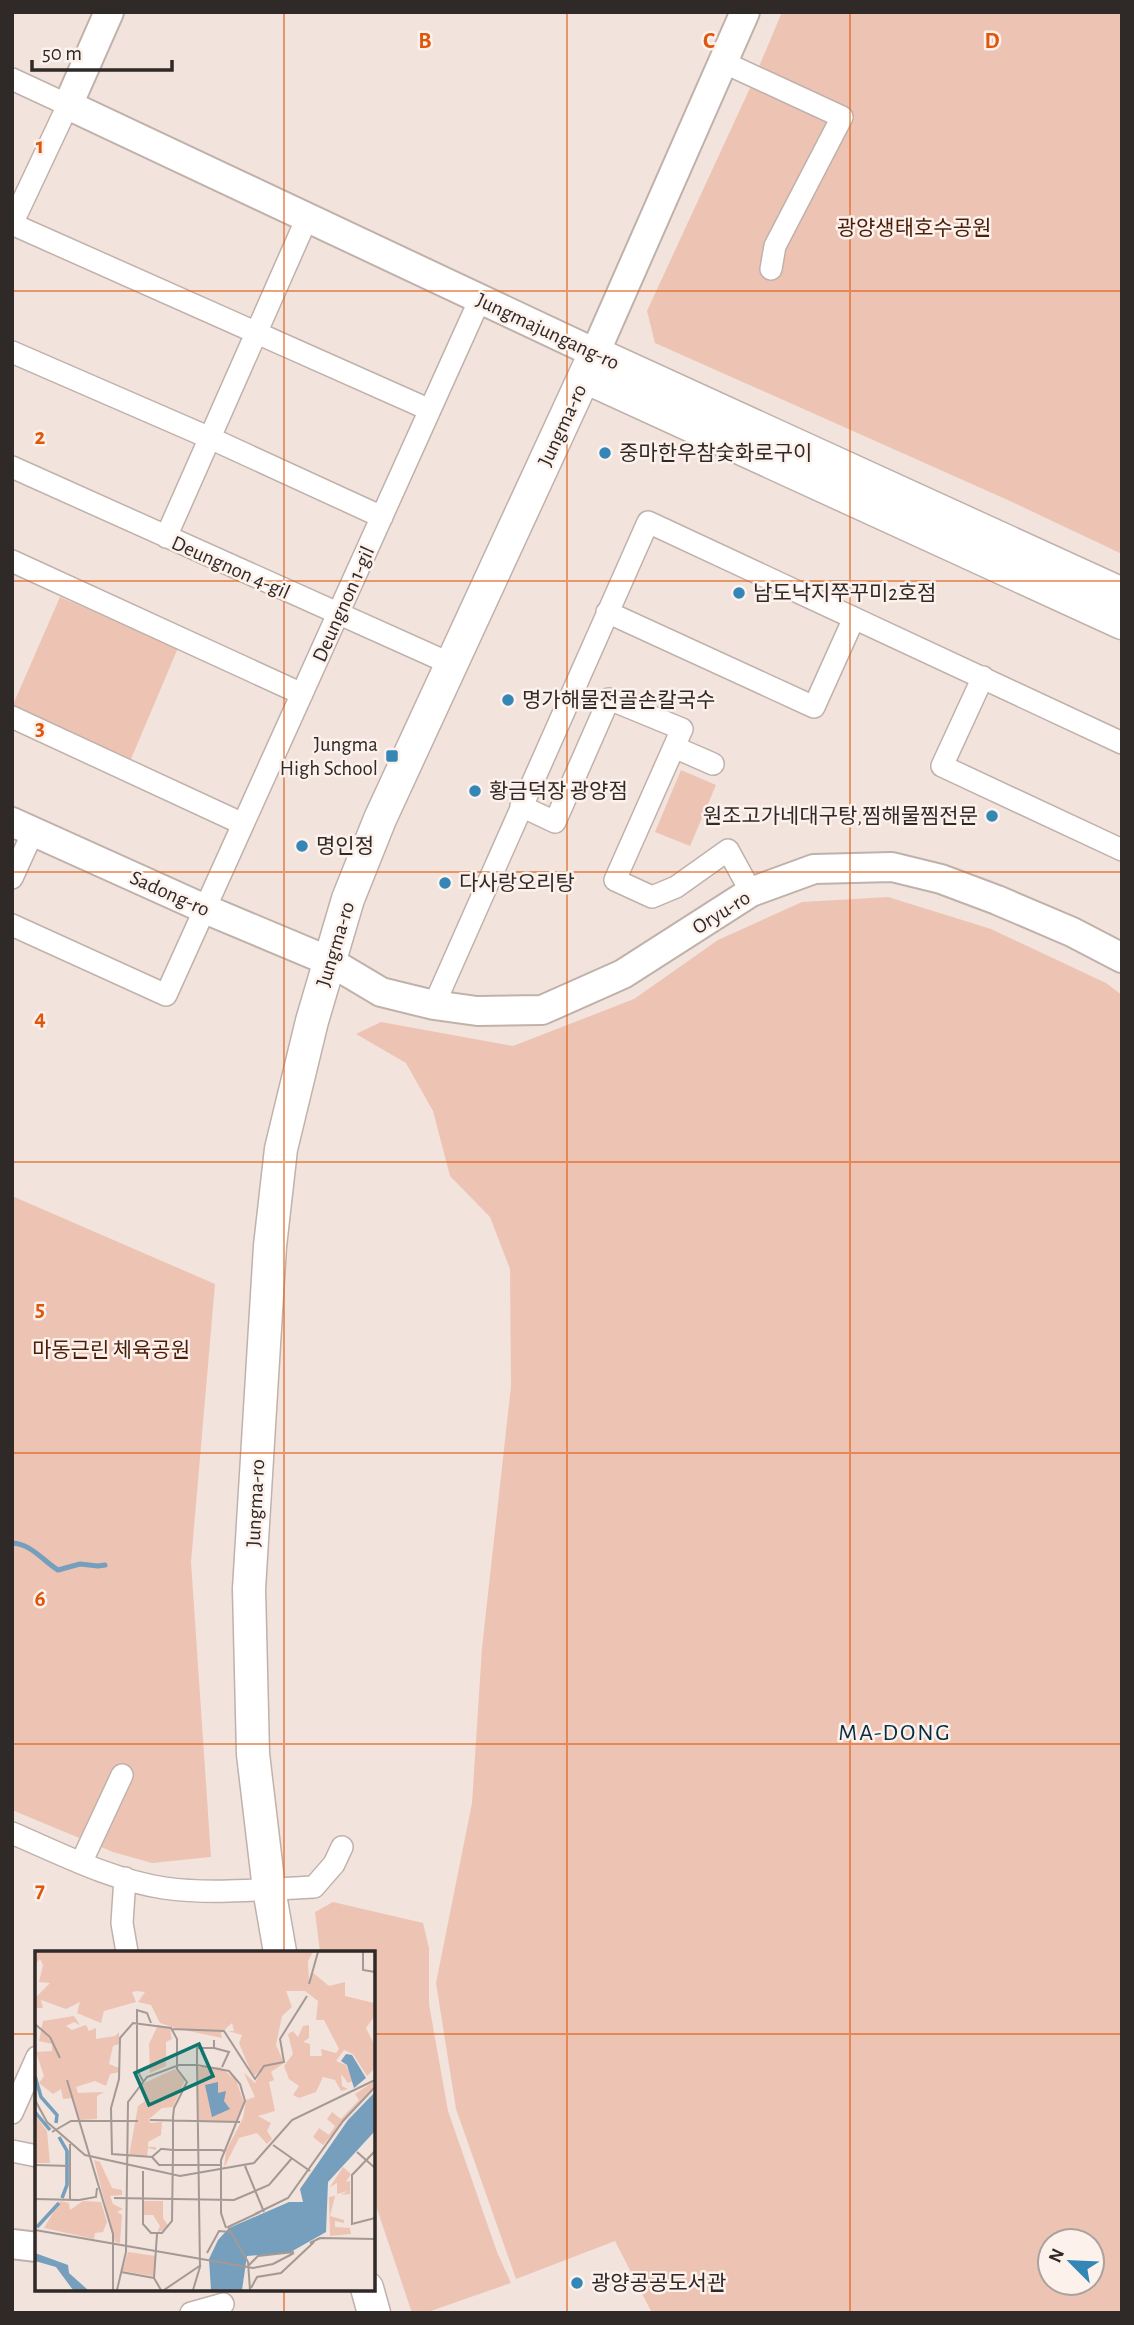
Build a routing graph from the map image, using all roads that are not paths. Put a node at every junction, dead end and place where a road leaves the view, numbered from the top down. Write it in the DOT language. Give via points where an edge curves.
graph roads {
  1 [pos="109,12"];
  2 [pos="745,12"];
  3 [pos="723,62"];
  4 [pos="12,79"];
  5 [pos="68,105"];
  6 [pos="307,218"];
  7 [pos="12,224"];
  8 [pos="771,269"];
  9 [pos="480,299"];
  10 [pos="256,333"];
  11 [pos="12,352"];
  12 [pos="590,365"];
  13 [pos="430,410"];
  14 [pos="210,438"];
  15 [pos="12,467"];
  16 [pos="382,517"];
  17 [pos="166,537"];
  18 [pos="12,561"];
  19 [pos="1122,594"];
  20 [pos="607,612"];
  21 [pos="338,615"];
  22 [pos="854,618"];
  23 [pos="1122,623"];
  24 [pos="452,664"];
  25 [pos="983,677"];
  26 [pos="302,694"];
  27 [pos="12,717"];
  28 [pos="1122,743"];
  29 [pos="674,747"];
  30 [pos="713,764"];
  31 [pos="521,806"];
  32 [pos="243,824"];
  33 [pos="23,827"];
  34 [pos="1122,850"];
  35 [pos="12,878"];
  36 [pos="751,892"];
  37 [pos="205,909"];
  38 [pos="12,925"];
  39 [pos="1121,954"];
  40 [pos="328,961"];
  41 [pos="434,1005"];
  42 [pos="122,1775"];
  43 [pos="14,1840"];
  44 [pos="342,1847"];
  45 [pos="81,1863"];
  46 [pos="125,1878"];
  47 [pos="270,1889"];
  48 [pos="127,1951"];
  49 [pos="280,1951"];
  50 [pos="35,2061"];
  51 [pos="12,2113"];
  52 [pos="12,2151"];
  53 [pos="35,2156"];
  54 [pos="12,2244"];
  55 [pos="35,2247"];
  56 [pos="368,2290"];
  57 [pos="222,2302"];
  58 [pos="191,2313"];
  59 [pos="374,2313"];
  1 -- 5 [label="street"];
  2 -- 3 [label="street, Jungma-ro"];
  3 -- 8 [label="street" via="842,117 775,246"];
  3 -- 12 [label="street, Jungma-ro"];
  4 -- 5 [label="street"];
  5 -- 6 [label="street, Jungmajungang-ro"];
  5 -- 7 [label="street"];
  6 -- 9 [label="street, Jungmajungang-ro"];
  6 -- 10 [label="street"];
  7 -- 10 [label="street"];
  9 -- 12 [label="street, Jungmajungang-ro"];
  9 -- 13 [label="street, Deungnon 1-gil"];
  10 -- 13 [label="street"];
  10 -- 14 [label="street"];
  11 -- 14 [label="street"];
  12 -- 19 [label="main road, Jungmajungang-ro"];
  12 -- 23 [label="main road, Jungmajungang-ro"];
  12 -- 24 [label="main road, Jungma-ro"];
  13 -- 16 [label="street, Deungnon 1-gil"];
  14 -- 16 [label="street"];
  14 -- 17 [label="street"];
  15 -- 17 [label="street, Deungnon 4-gil"];
  16 -- 21 [label="street, Deungnon 1-gil"];
  17 -- 21 [label="street, Deungnon 4-gil"];
  18 -- 26 [label="street"];
  20 -- 22 [label="street" via="814,707"];
  20 -- 22 [label="street" via="648,522"];
  20 -- 31 [label="street"];
  21 -- 24 [label="street, Deungnon 4-gil"];
  21 -- 26 [label="street, Deungnon 1-gil"];
  22 -- 25 [label="street"];
  24 -- 40 [label="main road, Jungma-ro" via="379,821"];
  25 -- 28 [label="street"];
  25 -- 34 [label="street" via="942,766"];
  26 -- 32 [label="street, Deungnon 1-gil"];
  27 -- 32 [label="street"];
  29 -- 30 [label="street"];
  29 -- 31 [label="street" via="681,729 609,699 555,822"];
  29 -- 36 [label="street" via="614,880 652,897 676,887 728,850"];
  31 -- 41 [label="street"];
  32 -- 37 [label="street, Deungnon 1-gil"];
  33 -- 35 [label="street"];
  33 -- 37 [label="street, Sadong-ro"];
  36 -- 39 [label="street, Oryu-ro" via="814,869 892,867 997,900"];
  36 -- 41 [label="street, Oryu-ro" via="623,974 542,1010 477,1011"];
  37 -- 38 [label="street, Deungnon 1-gil" via="166,995"];
  37 -- 40 [label="street, Sadong-ro"];
  40 -- 41 [label="street, Oryu-ro" via="381,992"];
  40 -- 47 [label="main road, Jungma-ro" via="281,1149 263,1351 249,1590 253,1754"];
  42 -- 45 [label="street"];
  43 -- 45 [label="street"];
  44 -- 47 [label="street" via="314,1887"];
  45 -- 46 [label="street"];
  46 -- 47 [label="street" via="164,1888"];
  46 -- 48 [label="street" via="122,1923"];
  47 -- 49 [label="main road, Jungma-ro"];
  50 -- 51 [label="street"];
  52 -- 53 [label="street"];
  54 -- 55 [label="street"];
  56 -- 59 [label="main road"];
  57 -- 58 [label="street"];
}
